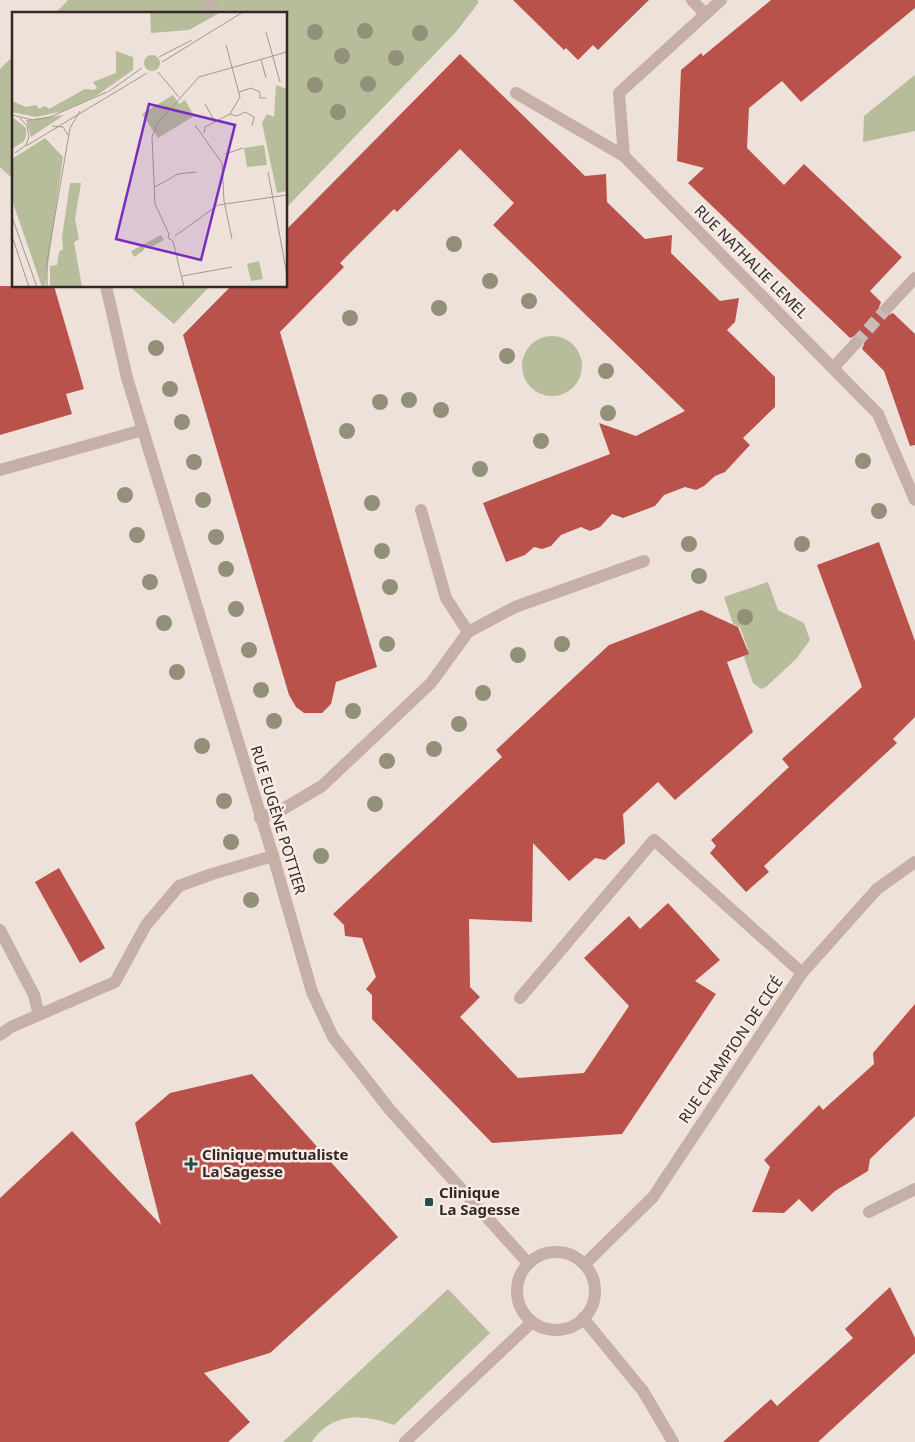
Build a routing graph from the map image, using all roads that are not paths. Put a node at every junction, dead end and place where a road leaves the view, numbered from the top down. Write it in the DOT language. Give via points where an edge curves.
graph roads {
  1 [pos="212,0"];
  2 [pos="692,0"];
  3 [pos="721,0"];
  4 [pos="206,12"];
  5 [pos="705,14"];
  6 [pos="516,93"];
  7 [pos="624,156"];
  8 [pos="915,278"];
  9 [pos="106,288"];
  10 [pos="887,308"];
  11 [pos="856,343"];
  12 [pos="833,368"];
  13 [pos="143,430"];
  14 [pos="0,470"];
  15 [pos="915,500"];
  16 [pos="421,510"];
  17 [pos="644,561"];
  18 [pos="468,632"];
  19 [pos="260,818"];
  20 [pos="273,856"];
  21 [pos="915,862"];
  22 [pos="0,930"];
  23 [pos="802,973"];
  24 [pos="520,998"];
  25 [pos="39,1015"];
  26 [pos="0,1035"];
  27 [pos="915,1189"];
  28 [pos="869,1212"];
  29 [pos="528,1263"];
  30 [pos="585,1264"];
  31 [pos="583,1318"];
  32 [pos="532,1322"];
  33 [pos="405,1442"];
  34 [pos="673,1442"];
  1 -- 4 [label="street"];
  2 -- 5 [label="street"];
  3 -- 5 [label="street"];
  5 -- 7 [label="street" via="619,93"];
  6 -- 7 [label="street, RUE NATHALIE LEMEL"];
  7 -- 12 [label="street, RUE NATHALIE LEMEL"];
  8 -- 10 [label="street"];
  9 -- 13 [label="street, RUE EUGÈNE POTTIER" via="127,378"];
  11 -- 12 [label="street"];
  12 -- 15 [label="street, RUE NATHALIE LEMEL" via="878,414"];
  13 -- 14 [label="street"];
  13 -- 19 [label="street, RUE EUGÈNE POTTIER"];
  16 -- 18 [label="street" via="446,598"];
  17 -- 18 [label="street" via="515,608"];
  18 -- 19 [label="street" via="431,683 322,786 283,809"];
  19 -- 20 [label="street, RUE EUGÈNE POTTIER"];
  20 -- 25 [label="street" via="179,886 146,925 115,982"];
  20 -- 29 [label="street, RUE EUGÈNE POTTIER" via="312,992 333,1038 390,1110"];
  21 -- 23 [label="street, RUE CHAMPION DE CICÉ" via="877,889"];
  22 -- 25 [label="street" via="34,995"];
  23 -- 24 [label="street" via="654,840"];
  23 -- 30 [label="street, RUE CHAMPION DE CICÉ" via="652,1197"];
  25 -- 26 [label="street"];
  27 -- 28 [label="street"];
  29 -- 30 [label="street" via="547,1253 567,1253"];
  29 -- 32 [label="street" via="519,1277 516,1293 521,1309"];
  30 -- 31 [label="street" via="593,1277 595,1292 592,1306"];
  31 -- 32 [label="street" via="567,1328 548,1329"];
  31 -- 34 [label="street" via="643,1390"];
  32 -- 33 [label="street"];
}
